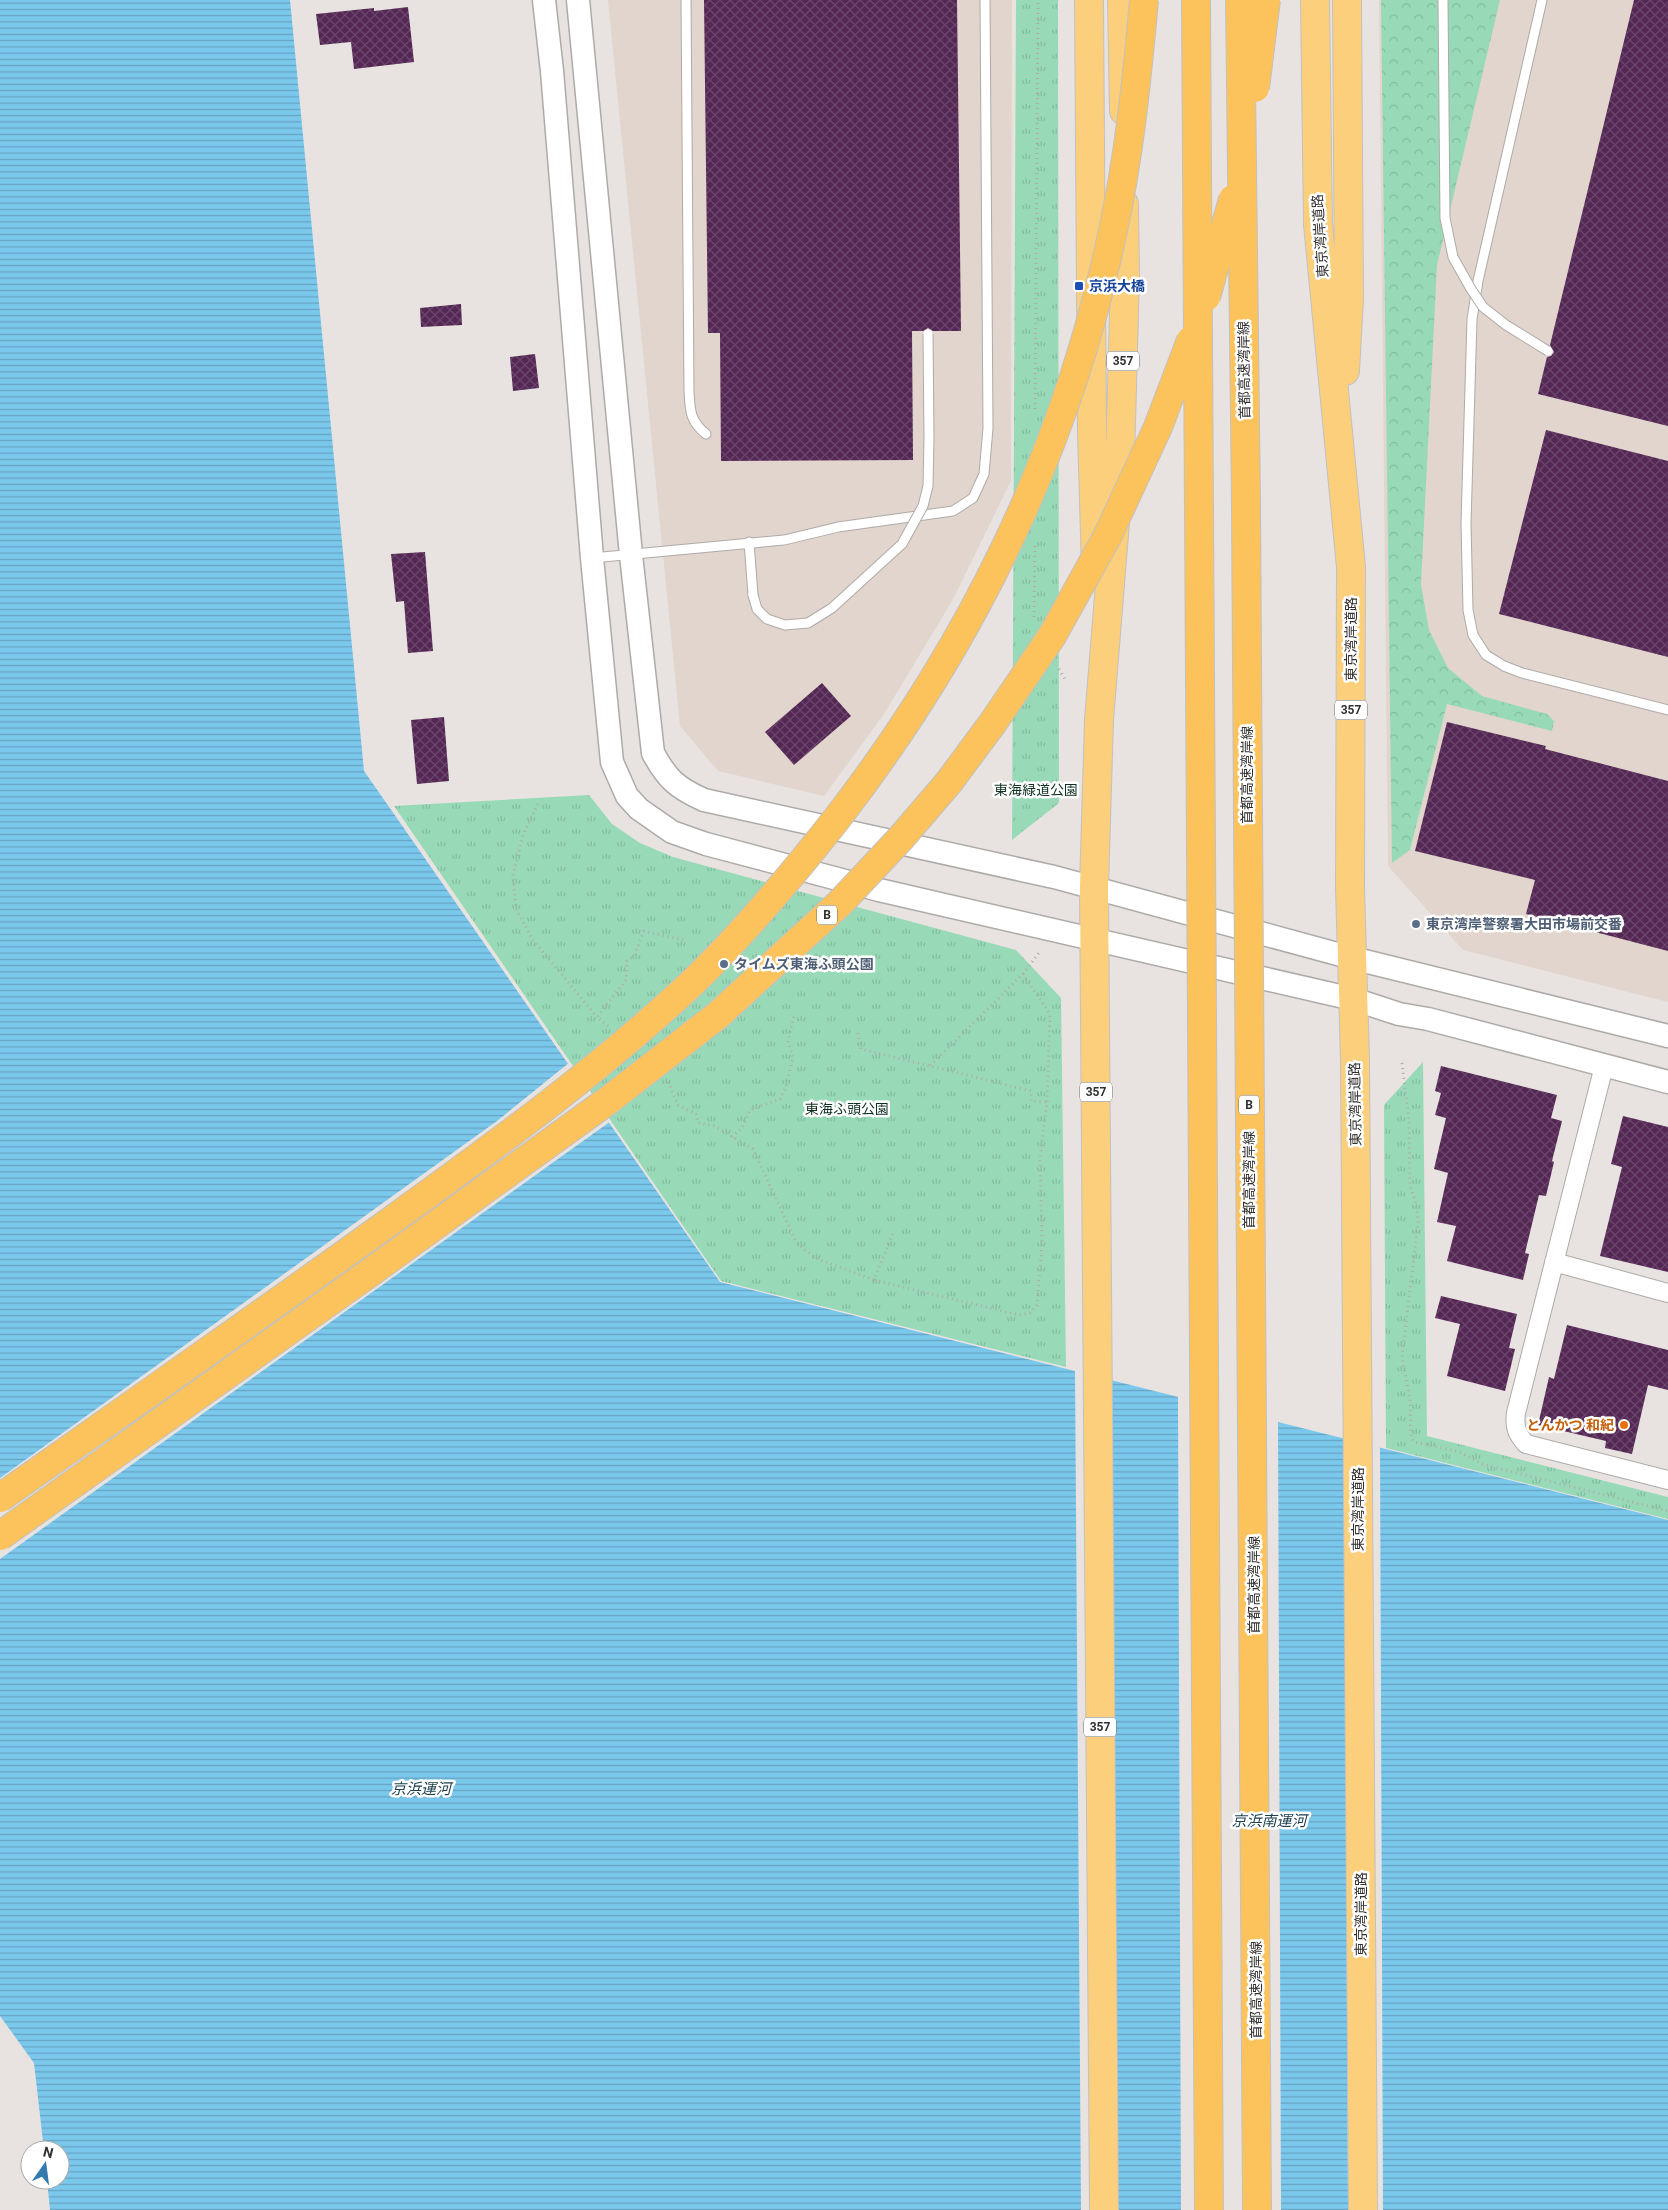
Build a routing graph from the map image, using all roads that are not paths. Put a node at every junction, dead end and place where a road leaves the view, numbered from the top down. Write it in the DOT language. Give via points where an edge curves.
graph roads {
  1 [pos="544,0"];
  2 [pos="578,0"];
  3 [pos="686,0"];
  4 [pos="986,0"];
  5 [pos="1089,0"];
  6 [pos="1122,0"];
  7 [pos="1144,0"];
  8 [pos="1196,0"];
  9 [pos="1240,0"];
  10 [pos="1266,0"];
  11 [pos="1315,0"];
  12 [pos="1348,0"];
  13 [pos="1443,0"];
  14 [pos="1542,0"];
  15 [pos="928,334"];
  16 [pos="1548,351"];
  17 [pos="706,434"];
  18 [pos="1340,463"];
  19 [pos="749,542"];
  20 [pos="631,554"];
  21 [pos="592,558"];
  22 [pos="1668,710"];
  23 [pos="1099,720"];
  24 [pos="1094,887"];
  25 [pos="1095,940"];
  26 [pos="1352,958"];
  27 [pos="1353,1000"];
  28 [pos="1668,1036"];
  29 [pos="1604,1066"];
  30 [pos="1668,1082"];
  31 [pos="1554,1262"];
  32 [pos="1668,1293"];
  33 [pos="1668,1480"];
  34 [pos="0,1498"];
  35 [pos="0,1536"];
  36 [pos="1104,2210"];
  37 [pos="1208,2210"];
  38 [pos="1257,2210"];
  39 [pos="1363,2210"];
  1 -- 21 [label="street"];
  2 -- 20 [label="street"];
  3 -- 17 [label="lane" via="690,412 696,426"];
  4 -- 19 [label="lane" via="988,428 984,474 973,498 952,511 838,527 784,540"];
  5 -- 23 [label="highway, 357" via="1092,432"];
  6 -- 23 [label="highway, 357" via="1125,276 1120,451"];
  7 -- 34 [label="highway, bridge" via="1126,160 1112,236 1094,310 1046,459 983,595 909,720 864,783 780,887 693,982 588,1073 462,1169"];
  8 -- 37 [label="highway, bridge"];
  9 -- 38 [label="highway, 首都高速湾岸線 / B, bridge"];
  10 -- 35 [label="highway, B, bridge" via="1256,82 1232,203 1205,302 1158,427 1107,537 1052,636 949,782 840,903 718,1015 610,1099"];
  11 -- 18 [label="highway, 東京湾岸道路 / 357" via="1318,224"];
  12 -- 18 [label="highway, 357" via="1349,299"];
  13 -- 16 [label="lane, bridge" via="1445,218 1453,256 1483,307"];
  14 -- 22 [label="lane" via="1483,251 1472,319 1466,523 1468,610 1473,635 1486,655 1504,666"];
  15 -- 19 [label="lane, bridge" via="928,486 923,506 902,544 832,608 808,623 785,624 767,620 757,609"];
  18 -- 26 [label="highway, 東京湾岸道路 / 357" via="1351,567"];
  19 -- 20 [label="lane"];
  20 -- 21 [label="lane"];
  20 -- 24 [label="street" via="653,753 668,777 686,792 704,800"];
  21 -- 25 [label="street" via="612,762 627,796 656,822 672,832 716,846 879,890"];
  23 -- 24 [label="highway, 357"];
  24 -- 25 [label="highway, 357"];
  24 -- 26 [label="street"];
  25 -- 27 [label="street"];
  25 -- 36 [label="highway, 357"];
  26 -- 27 [label="highway, 東京湾岸道路 / 357"];
  26 -- 28 [label="street"];
  27 -- 29 [label="street"];
  27 -- 39 [label="highway, 東京湾岸道路 / 357"];
  29 -- 30 [label="street"];
  29 -- 31 [label="street"];
  31 -- 32 [label="street"];
  31 -- 33 [label="street" via="1516,1413 1518,1435 1526,1444"];
}
